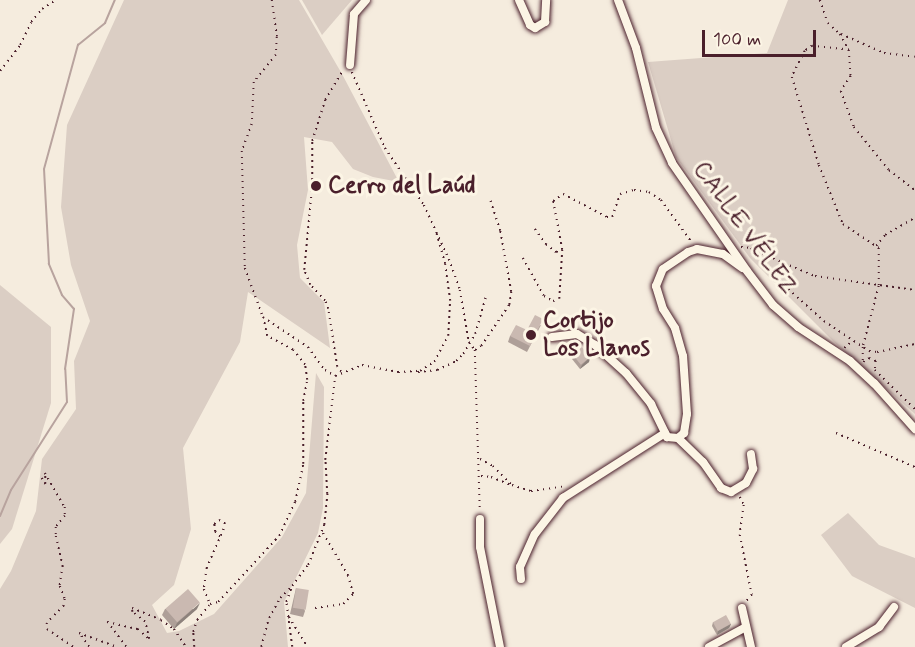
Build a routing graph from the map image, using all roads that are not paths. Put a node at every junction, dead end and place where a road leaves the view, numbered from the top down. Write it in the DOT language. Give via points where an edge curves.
graph roads {
  1 [pos="366,0"];
  2 [pos="519,0"];
  3 [pos="546,0"];
  4 [pos="618,0"];
  5 [pos="350,65"];
  6 [pos="747,272"];
  7 [pos="552,337"];
  8 [pos="915,429"];
  9 [pos="665,433"];
  10 [pos="678,438"];
  11 [pos="751,454"];
  12 [pos="480,519"];
  13 [pos="521,579"];
  14 [pos="894,607"];
  15 [pos="742,608"];
  16 [pos="747,627"];
  17 [pos="500,647"];
  18 [pos="709,647"];
  19 [pos="751,647"];
  20 [pos="846,647"];
  1 -- 5 [label="street" via="354,14"];
  2 -- 3 [label="street" via="535,28 545,21"];
  4 -- 6 [label="street, CALLE VÉLEZ" via="636,48 657,128 672,163"];
  6 -- 8 [label="street, CALLE VÉLEZ" via="772,305 798,327 860,365"];
  6 -- 10 [label="street" via="723,254 697,249 663,269 656,286 683,356 687,414 684,433"];
  7 -- 9 [label="street" via="577,334 595,345 626,373 651,404"];
  9 -- 10 [label="street" via="667,437"];
  9 -- 13 [label="street" via="563,498 535,534 520,567"];
  10 -- 11 [label="street" via="721,488 731,492 746,483 753,469"];
  12 -- 17 [label="street" via="480,547"];
  14 -- 20 [label="street" via="879,627"];
  15 -- 16 [label="street"];
  16 -- 18 [label="street"];
  16 -- 19 [label="street"];
}
